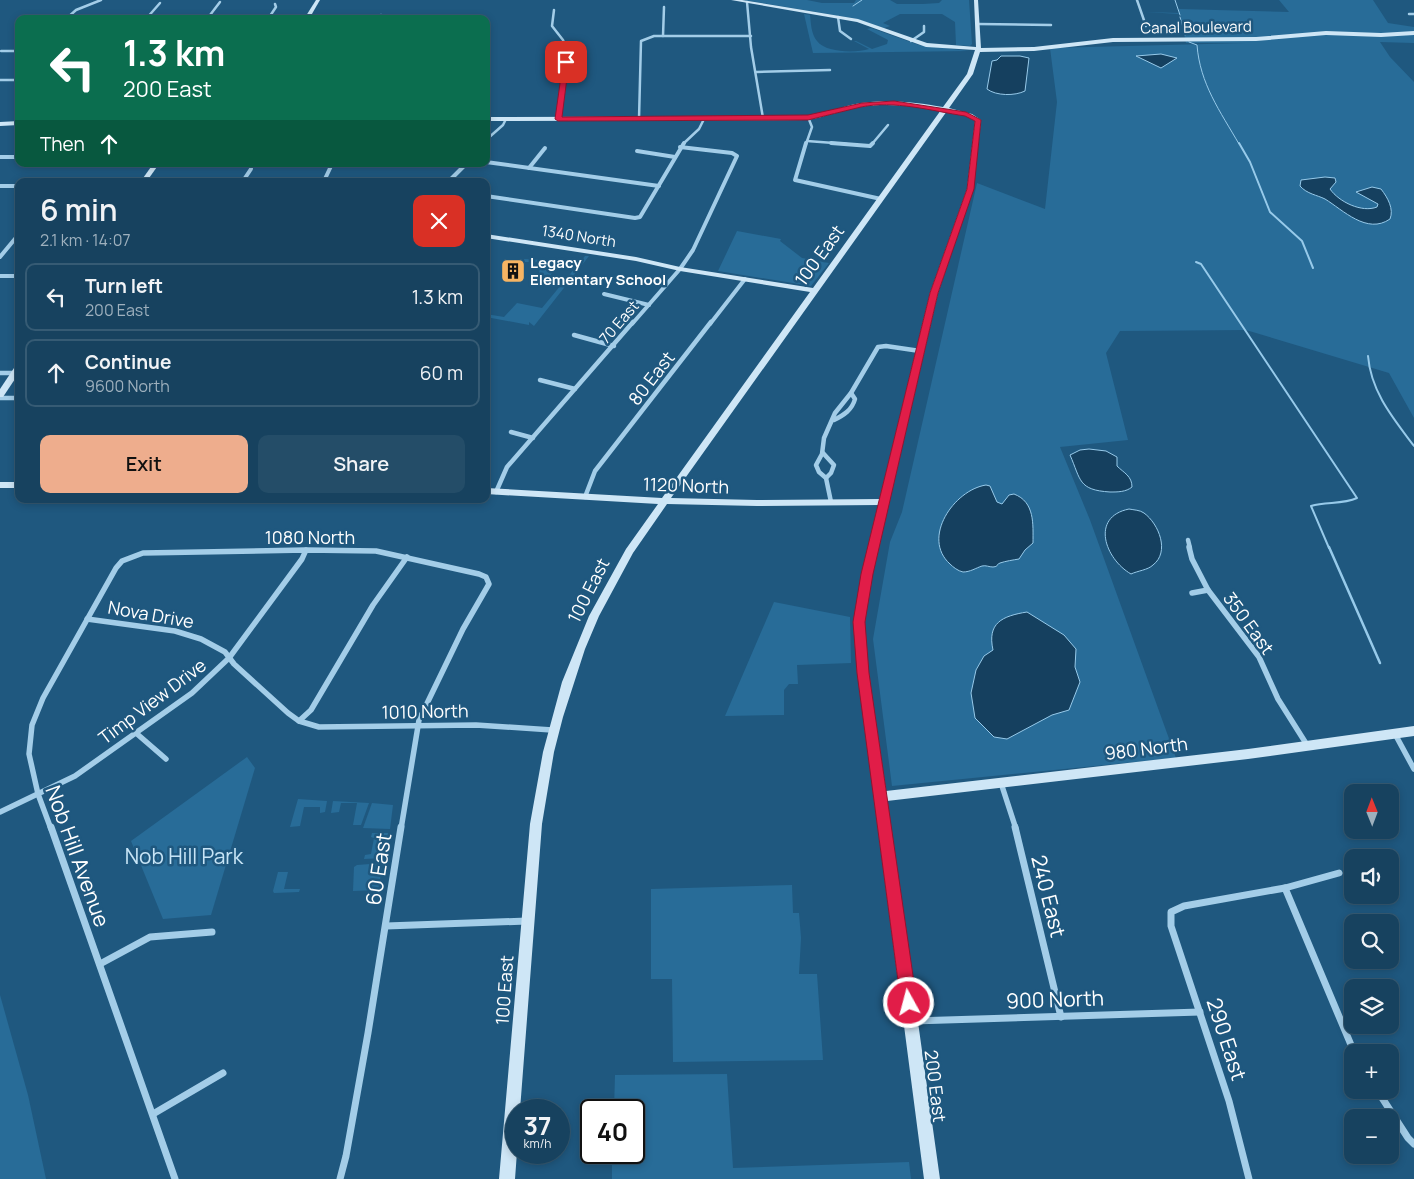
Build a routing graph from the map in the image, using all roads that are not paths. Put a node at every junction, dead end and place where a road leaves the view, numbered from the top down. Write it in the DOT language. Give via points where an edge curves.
graph roads {
  1 [pos="101,0"];
  2 [pos="318,0"];
  3 [pos="733,0"];
  4 [pos="976,0"];
  5 [pos="1137,0"];
  6 [pos="220,2"];
  7 [pos="747,2"];
  8 [pos="160,3"];
  9 [pos="275,4"];
  10 [pos="664,6"];
  11 [pos="554,10"];
  12 [pos="1409,14"];
  13 [pos="1414,14"];
  14 [pos="70,15"];
  15 [pos="150,15"];
  16 [pos="210,15"];
  17 [pos="271,15"];
  18 [pos="309,15"];
  19 [pos="838,17"];
  20 [pos="978,24"];
  21 [pos="1051,24"];
  22 [pos="924,26"];
  23 [pos="1146,26"];
  24 [pos="1414,32"];
  25 [pos="663,36"];
  26 [pos="751,36"];
  27 [pos="851,39"];
  28 [pos="911,40"];
  29 [pos="979,49"];
  30 [pos="2,51"];
  31 [pos="15,51"];
  32 [pos="830,70"];
  33 [pos="756,72"];
  34 [pos="0,80"];
  35 [pos="15,80"];
  36 [pos="945,112"];
  37 [pos="763,118"];
  38 [pos="808,118"];
  39 [pos="490,119"];
  40 [pos="506,119"];
  41 [pos="558,119"];
  42 [pos="704,119"];
  43 [pos="639,120"];
  44 [pos="0,124"];
  45 [pos="15,124"];
  46 [pos="888,125"];
  47 [pos="490,137"];
  48 [pos="807,140"];
  49 [pos="680,147"];
  50 [pos="545,148"];
  51 [pos="638,151"];
  52 [pos="0,157"];
  53 [pos="15,157"];
  54 [pos="675,157"];
  55 [pos="490,163"];
  56 [pos="154,167"];
  57 [pos="463,167"];
  58 [pos="529,168"];
  59 [pos="251,169"];
  60 [pos="146,178"];
  61 [pos="245,178"];
  62 [pos="452,178"];
  63 [pos="0,186"];
  64 [pos="15,186"];
  65 [pos="659,186"];
  66 [pos="490,197"];
  67 [pos="881,199"];
  68 [pos="490,237"];
  69 [pos="15,239"];
  70 [pos="0,257"];
  71 [pos="680,269"];
  72 [pos="0,276"];
  73 [pos="15,276"];
  74 [pos="745,279"];
  75 [pos="815,291"];
  76 [pos="604,294"];
  77 [pos="649,305"];
  78 [pos="574,335"];
  79 [pos="614,346"];
  80 [pos="920,351"];
  81 [pos="15,370"];
  82 [pos="0,373"];
  83 [pos="15,373"];
  84 [pos="540,380"];
  85 [pos="575,389"];
  86 [pos="852,392"];
  87 [pos="0,396"];
  88 [pos="15,398"];
  89 [pos="834,420"];
  90 [pos="511,432"];
  91 [pos="533,438"];
  92 [pos="823,453"];
  93 [pos="826,478"];
  94 [pos="0,485"];
  95 [pos="15,485"];
  96 [pos="491,492"];
  97 [pos="585,497"];
  98 [pos="664,501"];
  99 [pos="831,502"];
  100 [pos="885,502"];
  101 [pos="1188,540"];
  102 [pos="306,550"];
  103 [pos="407,557"];
  104 [pos="129,558"];
  105 [pos="488,579"];
  106 [pos="1208,590"];
  107 [pos="1192,593"];
  108 [pos="87,619"];
  109 [pos="229,658"];
  110 [pos="299,721"];
  111 [pos="419,726"];
  112 [pos="552,730"];
  113 [pos="1414,731"];
  114 [pos="1394,733"];
  115 [pos="136,734"];
  116 [pos="1308,746"];
  117 [pos="166,759"];
  118 [pos="1414,769"];
  119 [pos="1001,783"];
  120 [pos="38,794"];
  121 [pos="881,797"];
  122 [pos="0,812"];
  123 [pos="1339,873"];
  124 [pos="1284,888"];
  125 [pos="527,921"];
  126 [pos="386,926"];
  127 [pos="212,932"];
  128 [pos="100,964"];
  129 [pos="1200,1012"];
  130 [pos="1061,1017"];
  131 [pos="912,1022"];
  132 [pos="1351,1044"];
  133 [pos="223,1073"];
  134 [pos="1383,1099"];
  135 [pos="153,1114"];
  136 [pos="1414,1144"];
  137 [pos="175,1179"];
  138 [pos="340,1179"];
  139 [pos="507,1179"];
  140 [pos="932,1179"];
  141 [pos="1249,1179"];
  1 -- 14 [label="street"];
  2 -- 18 [label="street"];
  3 -- 7 [label="street, Canal Boulevard"];
  4 -- 20 [label="street"];
  5 -- 23 [label="street"];
  6 -- 16 [label="street"];
  7 -- 19 [label="street, Canal Boulevard"];
  7 -- 26 [label="street"];
  8 -- 15 [label="street"];
  9 -- 17 [label="street"];
  10 -- 25 [label="street"];
  11 -- 41 [label="street" via="553,30 567,51"];
  12 -- 13 [label="street"];
  19 -- 27 [label="street" via="836,26 840,34"];
  19 -- 28 [label="street, Canal Boulevard"];
  20 -- 21 [label="street"];
  20 -- 29 [label="street"];
  22 -- 28 [label="street" via="924,32"];
  24 -- 29 [label="street, Canal Boulevard" via="1381,35 1320,33 1256,39 1113,40 1034,49"];
  25 -- 26 [label="street"];
  25 -- 43 [label="street" via="641,41"];
  26 -- 33 [label="street"];
  28 -- 29 [label="street, Canal Boulevard" via="936,46"];
  29 -- 36 [label="street, 100 East" via="970,74"];
  30 -- 31 [label="street"];
  32 -- 33 [label="street"];
  33 -- 37 [label="street"];
  34 -- 35 [label="street"];
  36 -- 38 [label="street, 200 East" via="906,104 871,104"];
  36 -- 67 [label="street, 100 East"];
  36 -- 80 [label="street, 200 East" via="973,116 978,125 970,189 939,276"];
  37 -- 38 [label="street, 200 East"];
  37 -- 42 [label="street, 200 East"];
  38 -- 48 [label="street" via="812,127"];
  39 -- 40 [label="street, 200 East"];
  40 -- 41 [label="street, 200 East"];
  40 -- 47 [label="street" via="504,125"];
  41 -- 43 [label="street, 200 East"];
  42 -- 43 [label="street, 200 East"];
  42 -- 49 [label="street" via="699,129"];
  44 -- 45 [label="street"];
  46 -- 48 [label="street" via="870,146"];
  48 -- 67 [label="street" via="795,180"];
  49 -- 54 [label="street"];
  49 -- 71 [label="street, 70 East" via="736,154 693,250"];
  50 -- 58 [label="street"];
  51 -- 54 [label="street"];
  52 -- 53 [label="street"];
  54 -- 65 [label="street"];
  55 -- 58 [label="street"];
  56 -- 60 [label="street"];
  57 -- 62 [label="street"];
  58 -- 65 [label="street"];
  59 -- 61 [label="street"];
  63 -- 64 [label="street"];
  65 -- 66 [label="street" via="640,217 635,218"];
  67 -- 75 [label="street, 100 East"];
  68 -- 71 [label="street, 1340 North"];
  69 -- 70 [label="street"];
  71 -- 74 [label="street, 1340 North"];
  71 -- 77 [label="street, 70 East"];
  72 -- 73 [label="street"];
  74 -- 75 [label="street, 1340 North"];
  74 -- 97 [label="street, 80 East" via="595,471"];
  75 -- 98 [label="street, 100 East"];
  76 -- 77 [label="street"];
  77 -- 79 [label="street, 70 East"];
  78 -- 79 [label="street"];
  79 -- 85 [label="street, 70 East"];
  80 -- 86 [label="street" via="881,346"];
  80 -- 100 [label="street, 200 East"];
  81 -- 82 [label="street"];
  83 -- 87 [label="street"];
  84 -- 85 [label="street"];
  85 -- 91 [label="street, 70 East"];
  86 -- 89 [label="street" via="846,395"];
  86 -- 89 [label="street" via="855,399 853,407"];
  87 -- 88 [label="street"];
  89 -- 92 [label="street" via="826,433"];
  90 -- 91 [label="street"];
  91 -- 96 [label="street, 70 East" via="504,471"];
  92 -- 93 [label="street" via="816,465"];
  92 -- 93 [label="street" via="834,465"];
  93 -- 99 [label="street"];
  94 -- 95 [label="street"];
  96 -- 97 [label="street, 1120 North"];
  97 -- 98 [label="street, 1120 North"];
  98 -- 99 [label="street, 1120 North"];
  98 -- 112 [label="street, 100 East" via="624,558 596,611 572,666"];
  99 -- 100 [label="street, 1120 North"];
  100 -- 121 [label="street, 200 East" via="859,622"];
  101 -- 106 [label="street, 350 East" via="1192,559"];
  102 -- 103 [label="street, 1080 North" via="376,551"];
  102 -- 104 [label="street, 1080 North" via="153,552"];
  102 -- 109 [label="street, Timp View Drive"];
  103 -- 105 [label="street, 1080 North"];
  103 -- 110 [label="street" via="369,612 311,710"];
  104 -- 108 [label="street, Nob Hill Avenue" via="116,568"];
  105 -- 111 [label="street, 60 East" via="488,589 459,637 420,716"];
  106 -- 107 [label="street"];
  106 -- 116 [label="street, 350 East" via="1259,657 1278,699"];
  108 -- 109 [label="street, Nova Drive" via="191,635 225,652"];
  108 -- 120 [label="street, Nob Hill Avenue" via="43,698 32,726 29,754"];
  109 -- 110 [label="street, Nova Drive"];
  109 -- 115 [label="street, Timp View Drive" via="192,693"];
  110 -- 111 [label="street, 1010 North" via="319,727"];
  111 -- 112 [label="street, 1010 North" via="476,725"];
  111 -- 126 [label="street, 60 East"];
  112 -- 125 [label="street, 100 East" via="538,805"];
  113 -- 114 [label="street, 980 North"];
  114 -- 116 [label="street, 980 North"];
  114 -- 118 [label="street"];
  115 -- 117 [label="street"];
  115 -- 120 [label="street, Timp View Drive" via="75,776"];
  116 -- 119 [label="street, 980 North"];
  119 -- 121 [label="street, 980 North"];
  119 -- 130 [label="street, 240 East" via="1015,826"];
  120 -- 122 [label="street, Timp View Drive"];
  120 -- 128 [label="street, Nob Hill Avenue"];
  121 -- 131 [label="street, 200 East"];
  123 -- 124 [label="street"];
  124 -- 129 [label="street, 290 East" via="1184,906 1171,912 1171,926"];
  124 -- 132 [label="street"];
  125 -- 126 [label="street"];
  125 -- 139 [label="street, 100 East"];
  126 -- 138 [label="street, 60 East"];
  127 -- 128 [label="street" via="150,937"];
  128 -- 135 [label="street, Nob Hill Avenue"];
  129 -- 130 [label="street, 900 North"];
  129 -- 141 [label="street, 290 East" via="1229,1101"];
  130 -- 131 [label="street, 900 North"];
  131 -- 140 [label="street, 200 East"];
  133 -- 135 [label="street"];
  134 -- 136 [label="street"];
  135 -- 137 [label="street, Nob Hill Avenue"];
}
